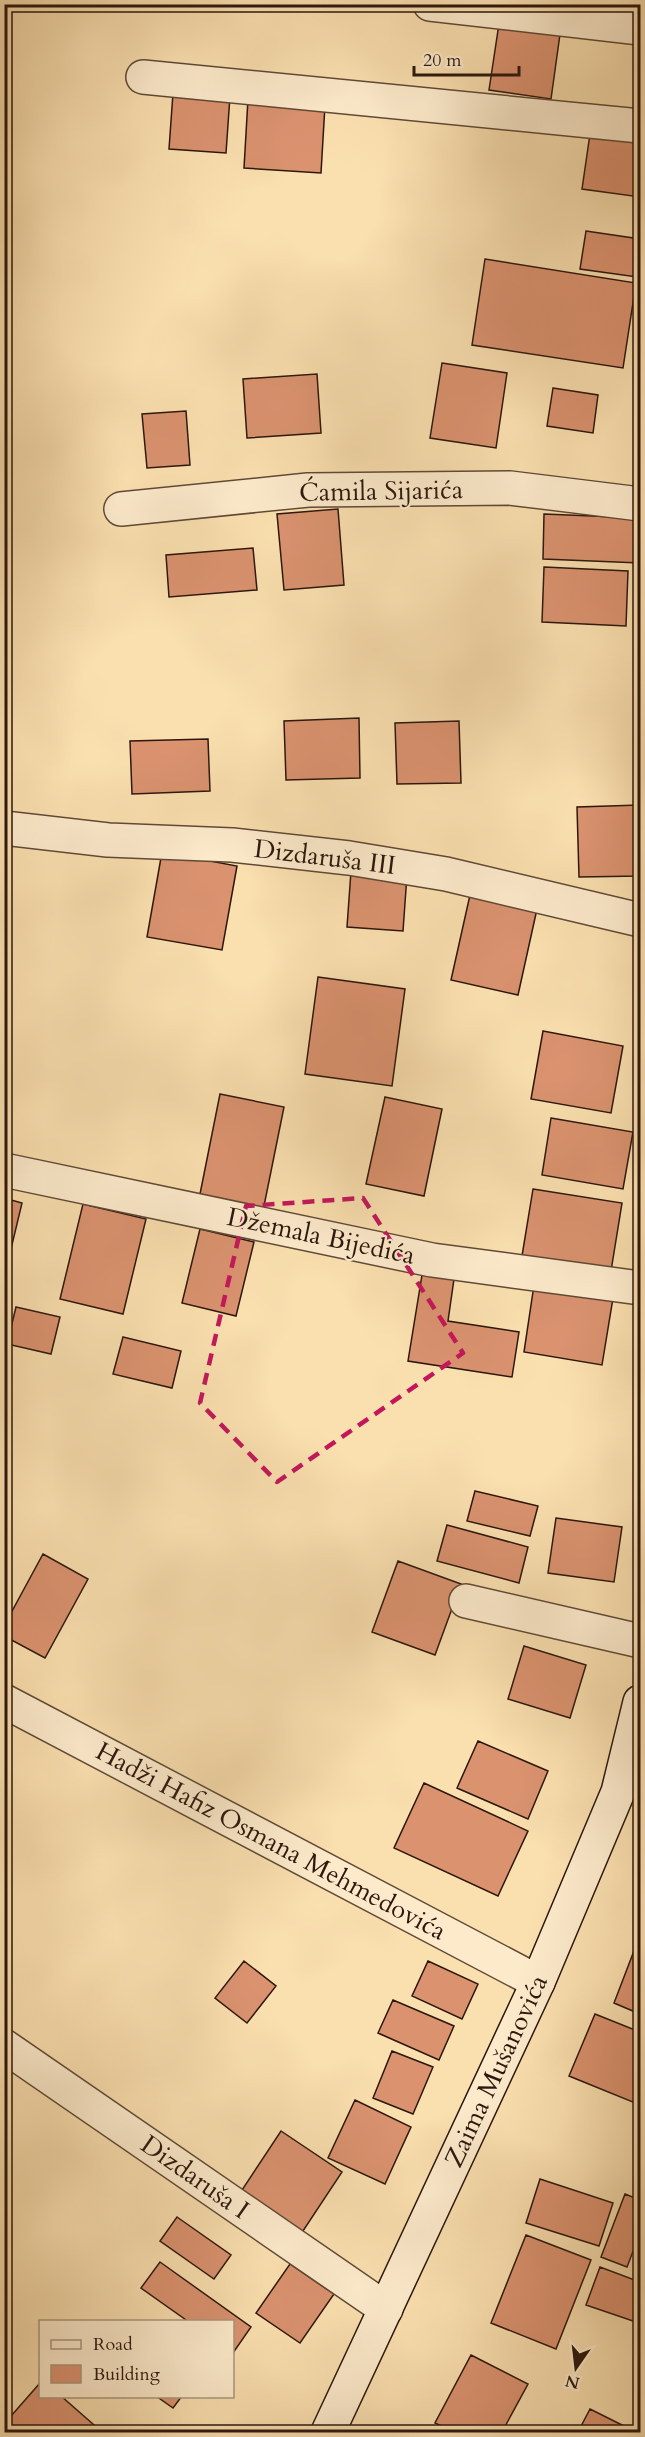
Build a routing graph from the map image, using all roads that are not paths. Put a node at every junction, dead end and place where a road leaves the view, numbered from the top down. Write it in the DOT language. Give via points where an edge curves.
graph roads {
  1 [pos="430,4"];
  2 [pos="640,28"];
  3 [pos="143,77"];
  4 [pos="640,126"];
  5 [pos="640,504"];
  6 [pos="122,509"];
  7 [pos="4,828"];
  8 [pos="640,920"];
  9 [pos="4,1170"];
  10 [pos="640,1288"];
  11 [pos="466,1601"];
  12 [pos="640,1641"];
  13 [pos="4,1701"];
  14 [pos="640,1702"];
  15 [pos="538,1982"];
  16 [pos="4,2046"];
  17 [pos="386,2308"];
  18 [pos="328,2433"];
  1 -- 2 [label="street"];
  3 -- 4 [label="street"];
  5 -- 6 [label="street, Ćamila Sijarića" via="510,488 308,490"];
  7 -- 8 [label="street, Dizdaruša III" via="349,858 446,874"];
  9 -- 10 [label="street, Džemala Bijedića" via="432,1260"];
  11 -- 12 [label="street"];
  13 -- 15 [label="street, Hadži Hafiz Osmana Mehmedovića"];
  14 -- 15 [label="street, Zaima Mušanovića" via="618,1792"];
  15 -- 17 [label="street, Zaima Mušanovića"];
  16 -- 17 [label="street, Dizdaruša I"];
  17 -- 18 [label="street, Zaima Mušanovića"];
}
